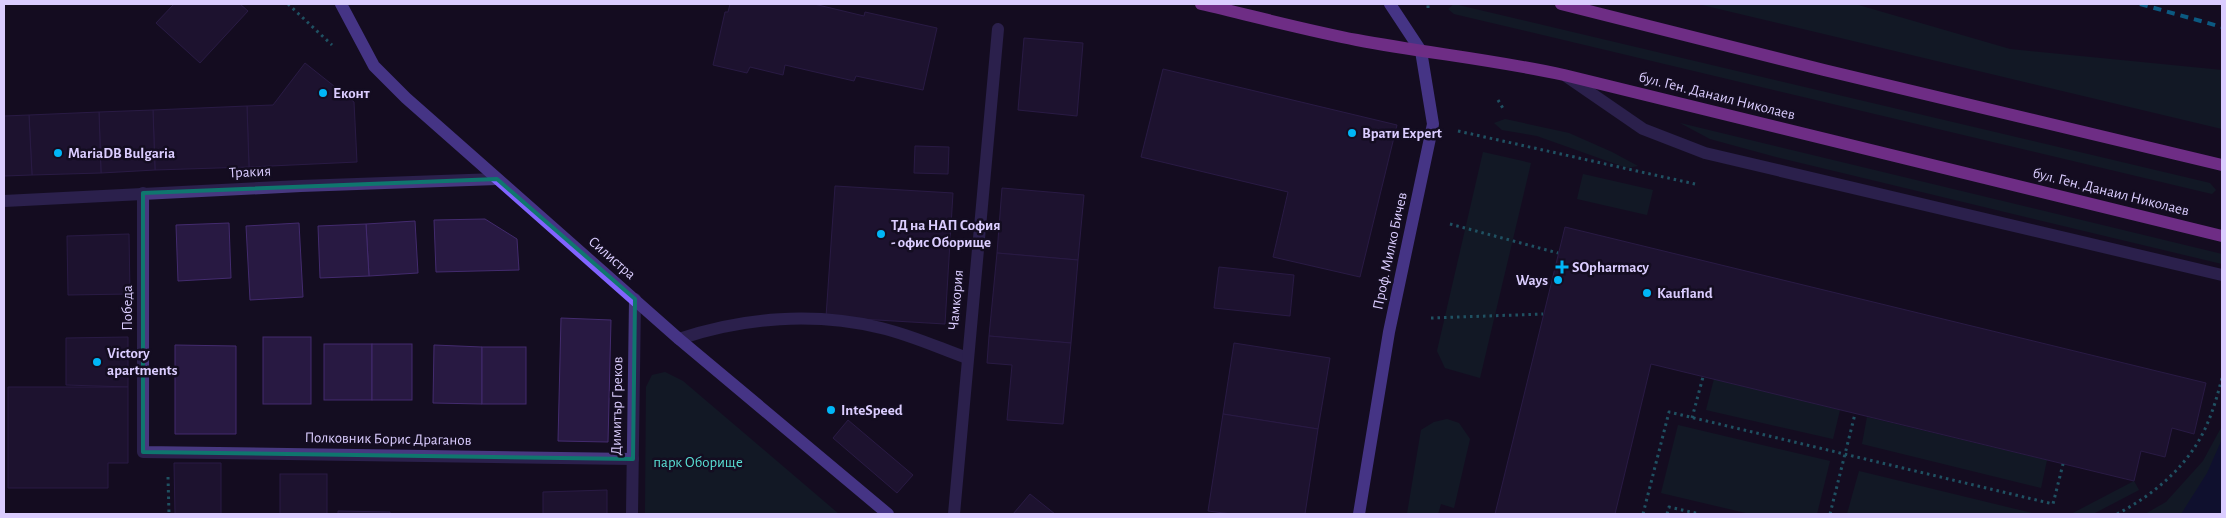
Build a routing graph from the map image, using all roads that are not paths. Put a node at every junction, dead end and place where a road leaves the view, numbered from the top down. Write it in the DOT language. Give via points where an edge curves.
graph roads {
  1 [pos="341,4"];
  2 [pos="1201,4"];
  3 [pos="1390,4"];
  4 [pos="1561,4"];
  5 [pos="998,29"];
  6 [pos="1421,51"];
  7 [pos="1564,74"];
  8 [pos="2222,165"];
  9 [pos="497,179"];
  10 [pos="143,193"];
  11 [pos="4,201"];
  12 [pos="2222,236"];
  13 [pos="2222,275"];
  14 [pos="635,299"];
  15 [pos="679,339"];
  16 [pos="967,358"];
  17 [pos="143,452"];
  18 [pos="633,459"];
  19 [pos="632,514"];
  20 [pos="888,514"];
  21 [pos="954,514"];
  22 [pos="1359,514"];
  1 -- 9 [label="main road, Силистра" via="374,66"];
  2 -- 6 [label="main road, бул. Ген. Данаил Николаев"];
  3 -- 6 [label="main road, Проф. Милко Бичев"];
  4 -- 8 [label="main road"];
  5 -- 16 [label="street, Чамкория"];
  6 -- 7 [label="main road, бул. Ген. Данаил Николаев"];
  6 -- 22 [label="main road, Проф. Милко Бичев" via="1433,124 1389,332"];
  7 -- 12 [label="main road, бул. Ген. Данаил Николаев"];
  7 -- 13 [label="street" via="1643,129 1705,153"];
  9 -- 10 [label="street, Тракия"];
  9 -- 14 [label="main road, Силистра"];
  10 -- 11 [label="street, Тракия"];
  10 -- 17 [label="street, Победа"];
  14 -- 15 [label="main road, Силистра"];
  14 -- 18 [label="street, Димитър Греков"];
  15 -- 16 [label="street" via="712,328 769,320 835,319 898,333"];
  15 -- 20 [label="main road, Силистра"];
  16 -- 21 [label="street, Чамкория"];
  17 -- 18 [label="street, Полковник Борис Драганов"];
  18 -- 19 [label="street, Димитър Греков"];
}
